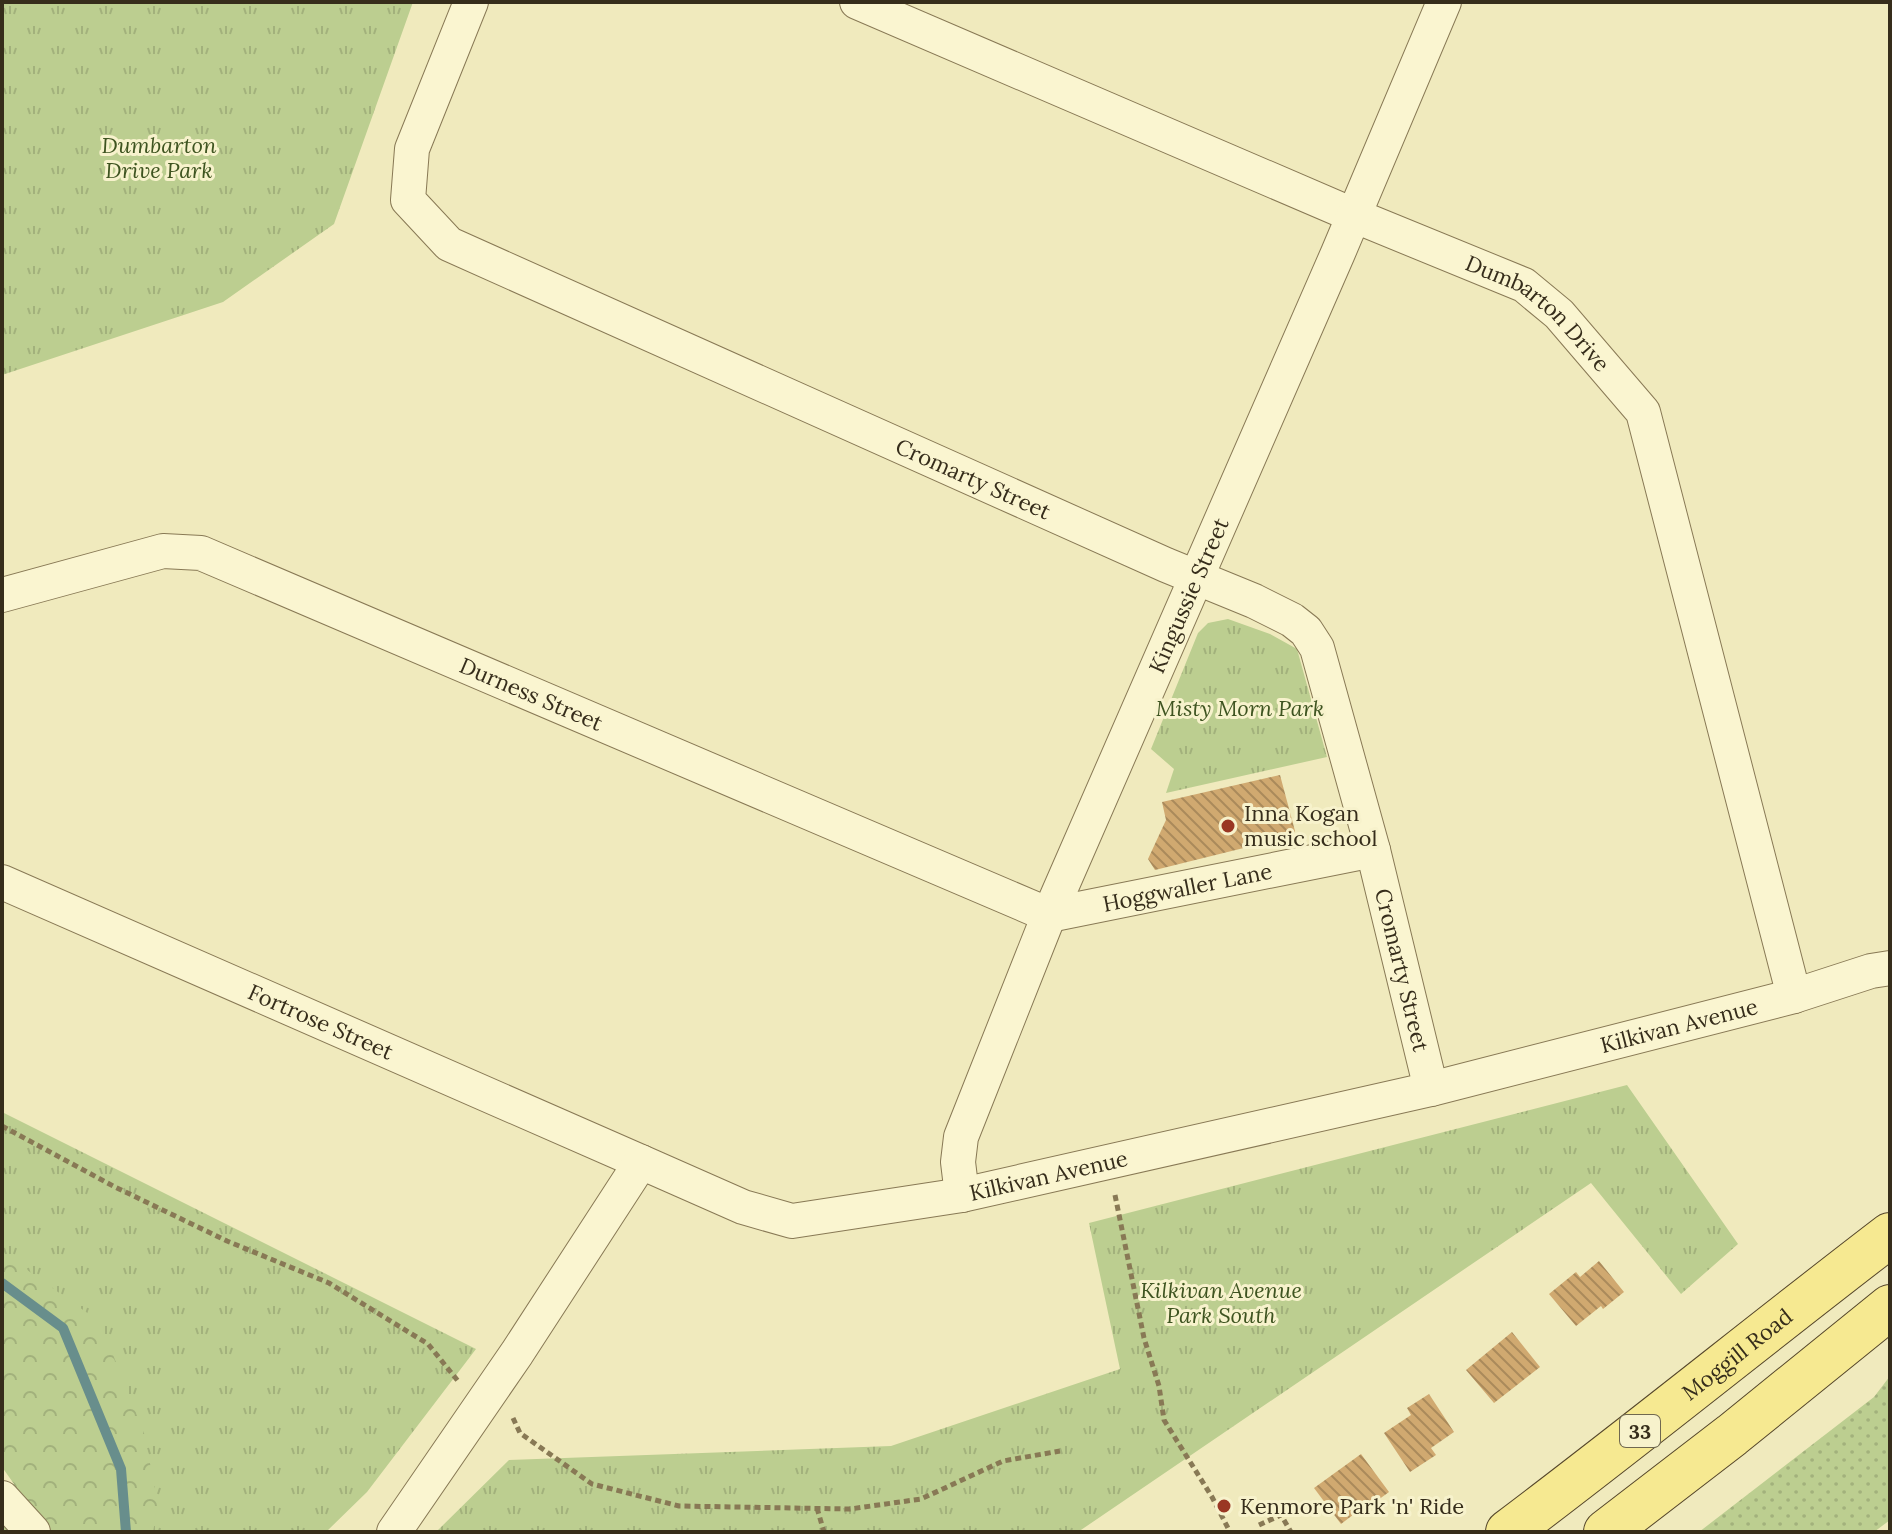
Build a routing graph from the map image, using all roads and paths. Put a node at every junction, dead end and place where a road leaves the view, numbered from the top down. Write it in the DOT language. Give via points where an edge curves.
graph roads {
  1 [pos="471,2"];
  2 [pos="857,2"];
  3 [pos="1444,2"];
  4 [pos="1353,215"];
  5 [pos="1197,578"];
  6 [pos="2,595"];
  7 [pos="1373,850"];
  8 [pos="2,882"];
  9 [pos="1049,915"];
  10 [pos="1890,968"];
  11 [pos="1794,996"];
  12 [pos="1431,1089"];
  13 [pos="2,1126"];
  14 [pos="641,1162"];
  15 [pos="962,1195"];
  16 [pos="1115,1195"];
  17 [pos="1890,1235"];
  18 [pos="1890,1307"];
  19 [pos="488,1396"];
  20 [pos="1060,1451"];
  21 [pos="2,1498"];
  22 [pos="817,1508"];
  23 [pos="1259,1525"];
  24 [pos="33,1532"];
  25 [pos="394,1532"];
  26 [pos="824,1532"];
  27 [pos="1230,1532"];
  28 [pos="1291,1532"];
  29 [pos="1508,1532"];
  30 [pos="1606,1532"];
  1 -- 5 [label="street, Cromarty Street" via="412,149 408,200 449,244"];
  2 -- 4 [label="street, Dumbarton Drive"];
  3 -- 4 [label="street, Kingussie Street"];
  4 -- 5 [label="street, Kingussie Street"];
  4 -- 11 [label="street, Dumbarton Drive" via="1524,285 1559,314 1643,412"];
  5 -- 7 [label="street, Cromarty Street" via="1254,601 1306,631 1317,648"];
  5 -- 9 [label="street, Kingussie Street"];
  6 -- 9 [label="street, Durness Street" via="163,551 201,553"];
  7 -- 9 [label="street, Hoggwaller Lane"];
  7 -- 12 [label="street, Cromarty Street"];
  8 -- 14 [label="street, Fortrose Street"];
  9 -- 15 [label="street, Kingussie Street" via="961,1137"];
  10 -- 11 [label="street, Kilkivan Avenue"];
  11 -- 12 [label="street, Kilkivan Avenue"];
  12 -- 15 [label="street, Kilkivan Avenue"];
  13 -- 19 [label="path" via="227,1241 329,1283 428,1344"];
  14 -- 15 [label="street, Kilkivan Avenue" via="743,1207 792,1221"];
  14 -- 19 [label="street"];
  16 -- 27 [label="path" via="1164,1420"];
  17 -- 29 [label="main road, Moggill Road / 33"];
  18 -- 30 [label="main road"];
  19 -- 22 [label="path" via="520,1433 592,1484 679,1506"];
  19 -- 25 [label="street"];
  20 -- 22 [label="path" via="1003,1461 921,1499"];
  21 -- 24 [label="street"];
  22 -- 26 [label="path"];
  23 -- 28 [label="path" via="1281,1515"];
}
